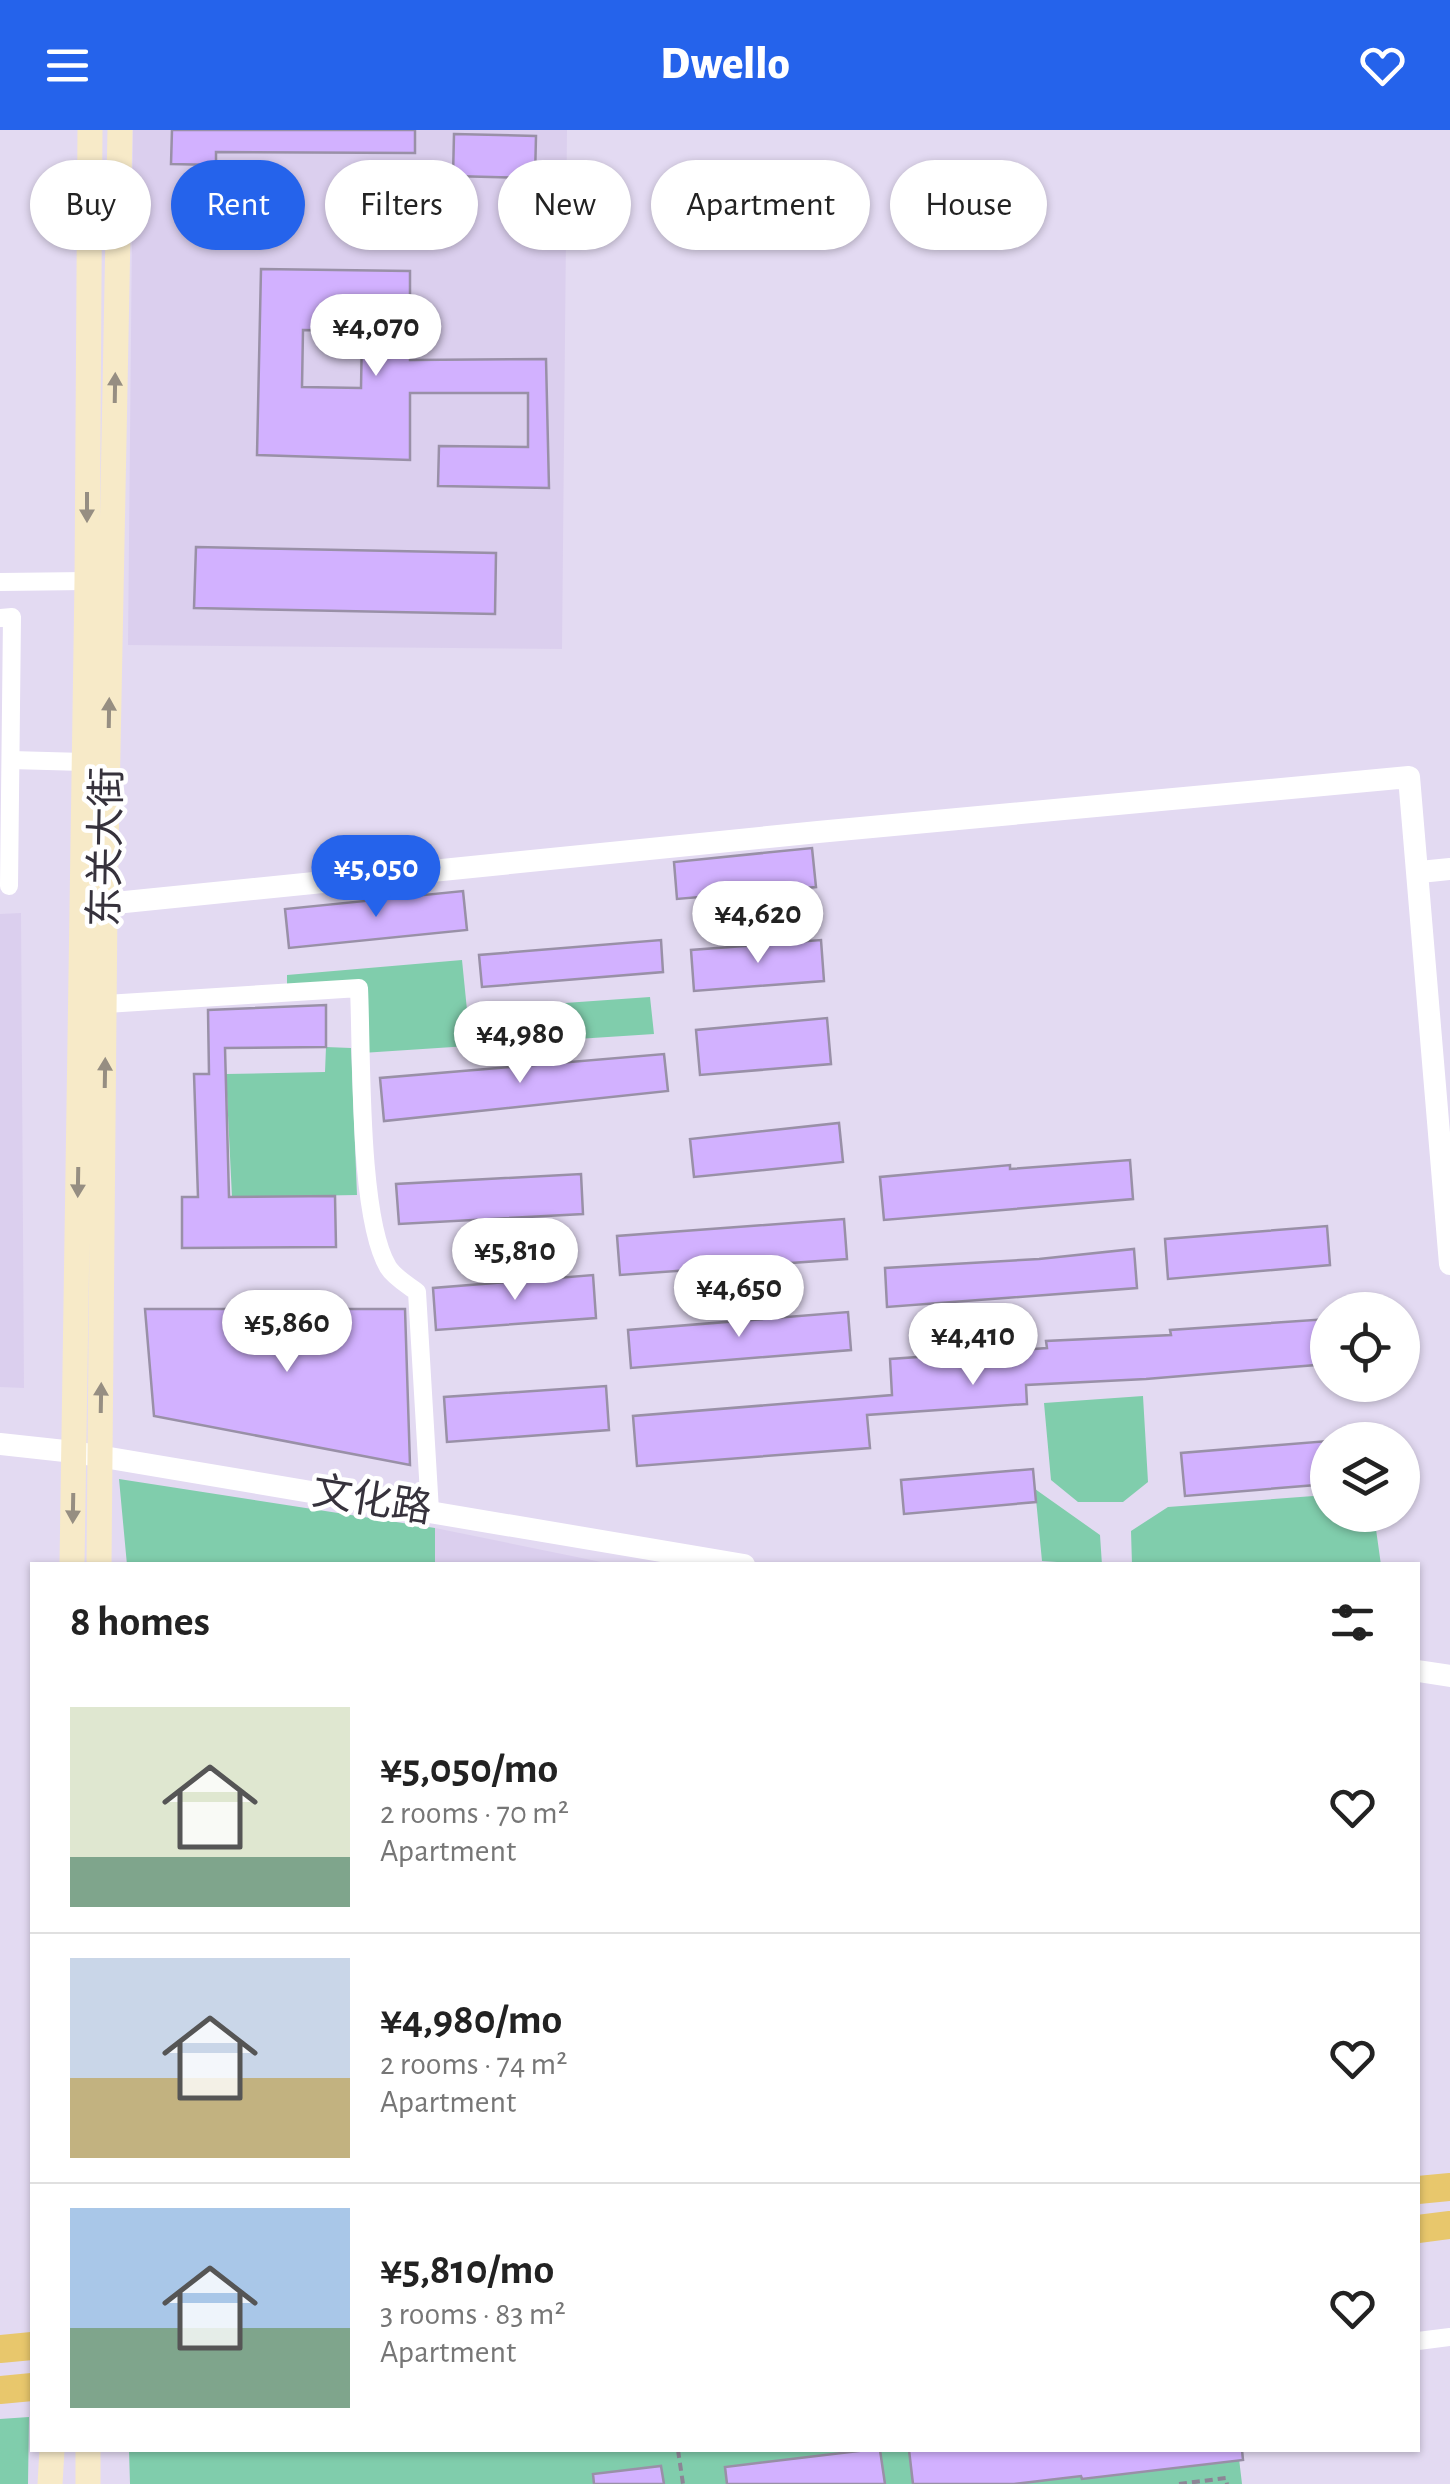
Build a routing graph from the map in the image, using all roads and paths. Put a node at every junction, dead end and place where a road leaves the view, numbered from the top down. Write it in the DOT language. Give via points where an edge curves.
graph roads {
  1 [pos="90,130"];
  2 [pos="120,130"];
  3 [pos="0,582"];
  4 [pos="87,582"];
  5 [pos="0,618"];
  6 [pos="10,760"];
  7 [pos="84,762"];
  8 [pos="1450,869"];
  9 [pos="1420,872"];
  10 [pos="9,886"];
  11 [pos="106,904"];
  12 [pos="106,1004"];
  13 [pos="1450,1264"];
  14 [pos="0,1444"];
  15 [pos="74,1452"];
  16 [pos="100,1457"];
  17 [pos="430,1510"];
  18 [pos="72,1562"];
  19 [pos="99,1562"];
  20 [pos="727,1562"];
  21 [pos="1420,1671"];
  22 [pos="1450,1676"];
  23 [pos="1450,2187"];
  24 [pos="1420,2190"];
  25 [pos="1450,2225"];
  26 [pos="1420,2229"];
  27 [pos="1450,2337"];
  28 [pos="1420,2341"];
  29 [pos="30,2346"];
  30 [pos="0,2349"];
  31 [pos="30,2388"];
  32 [pos="0,2390"];
  33 [pos="52,2452"];
  34 [pos="88,2452"];
  35 [pos="678,2452"];
  36 [pos="50,2484"];
  37 [pos="88,2484"];
  38 [pos="683,2484"];
  39 [pos="1179,2484"];
  40 [pos="1227,2484"];
  1 -- 4 [label="main road, 东关大街, one-way"];
  11 -- 2 [label="main road, 东关大街, one-way"];
  3 -- 4 [label="street"];
  4 -- 7 [label="main road, 东关大街"];
  5 -- 6 [label="street" via="12,617"];
  6 -- 7 [label="street"];
  6 -- 10 [label="street"];
  7 -- 15 [label="main road, 东关大街, one-way"];
  8 -- 9 [label="street"];
  9 -- 11 [label="street" via="1409,777"];
  9 -- 13 [label="street"];
  11 -- 12 [label="main road, 东关大街"];
  16 -- 12 [label="main road, 东关大街, one-way"];
  12 -- 17 [label="street" via="359,988 376,1241 390,1270 417,1292"];
  14 -- 15 [label="street, 文化路"];
  15 -- 16 [label="street, 文化路"];
  15 -- 18 [label="main road, 东关大街, one-way"];
  16 -- 17 [label="street, 文化路"];
  16 -- 19 [label="main road, 东关大街"];
  17 -- 20 [label="street, 文化路"];
  21 -- 22 [label="street"];
  23 -- 24 [label="highway"];
  25 -- 26 [label="highway"];
  27 -- 28 [label="street"];
  29 -- 30 [label="highway"];
  31 -- 32 [label="highway"];
  33 -- 36 [label="main road"];
  34 -- 37 [label="main road"];
  35 -- 38 [label="path"];
  39 -- 40 [label="path" via="1226,2478"];
}
